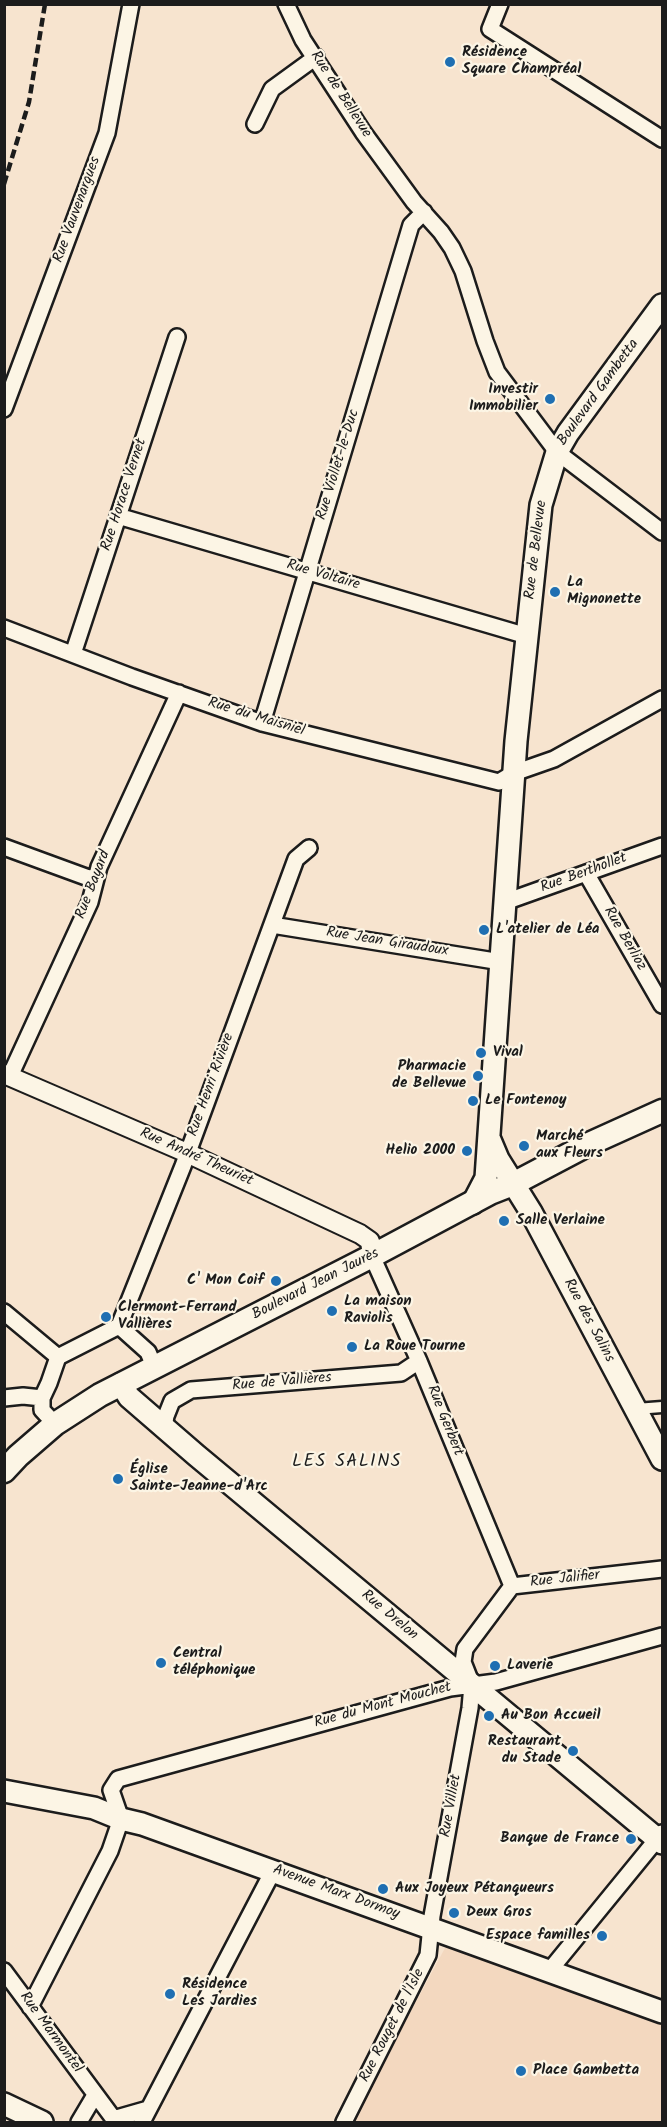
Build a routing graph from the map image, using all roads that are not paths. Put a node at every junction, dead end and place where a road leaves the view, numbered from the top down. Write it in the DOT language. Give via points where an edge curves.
graph roads {
  1 [pos="131,4"];
  2 [pos="286,4"];
  3 [pos="500,4"];
  4 [pos="316,57"];
  5 [pos="255,124"];
  6 [pos="663,139"];
  7 [pos="424,212"];
  8 [pos="663,305"];
  9 [pos="177,336"];
  10 [pos="4,409"];
  11 [pos="557,452"];
  12 [pos="118,516"];
  13 [pos="663,532"];
  14 [pos="308,571"];
  15 [pos="4,628"];
  16 [pos="527,636"];
  17 [pos="73,654"];
  18 [pos="178,693"];
  19 [pos="663,699"];
  20 [pos="262,723"];
  21 [pos="514,773"];
  22 [pos="663,846"];
  23 [pos="4,847"];
  24 [pos="309,848"];
  25 [pos="586,873"];
  26 [pos="96,879"];
  27 [pos="505,902"];
  28 [pos="272,925"];
  29 [pos="501,962"];
  30 [pos="663,1005"];
  31 [pos="7,1075"];
  32 [pos="663,1111"];
  33 [pos="489,1139"];
  34 [pos="187,1153"];
  35 [pos="513,1184"];
  36 [pos="473,1203"];
  37 [pos="372,1256"];
  38 [pos="4,1312"];
  39 [pos="119,1326"];
  40 [pos="58,1357"];
  41 [pos="419,1361"];
  42 [pos="154,1366"];
  43 [pos="121,1384"];
  44 [pos="4,1398"];
  45 [pos="42,1398"];
  46 [pos="663,1407"];
  47 [pos="636,1409"];
  48 [pos="55,1424"];
  49 [pos="165,1426"];
  50 [pos="663,1459"];
  51 [pos="4,1471"];
  52 [pos="663,1569"];
  53 [pos="512,1586"];
  54 [pos="663,1636"];
  55 [pos="472,1684"];
  56 [pos="111,1790"];
  57 [pos="4,1791"];
  58 [pos="94,1808"];
  59 [pos="121,1819"];
  60 [pos="661,1838"];
  61 [pos="273,1871"];
  62 [pos="432,1927"];
  63 [pos="550,1970"];
  64 [pos="4,1971"];
  65 [pos="30,2007"];
  66 [pos="663,2012"];
  67 [pos="95,2095"];
  68 [pos="4,2104"];
  69 [pos="145,2116"];
  70 [pos="115,2121"];
  71 [pos="42,2122"];
  72 [pos="79,2122"];
  73 [pos="344,2122"];
  1 -- 10 [label="street, Rue Vauvenargues" via="107,133"];
  2 -- 4 [label="street, Rue de Bellevue"];
  3 -- 6 [label="street" via="489,29"];
  4 -- 5 [label="street" via="272,88"];
  4 -- 7 [label="street, Rue de Bellevue" via="363,132"];
  7 -- 11 [label="street, Rue de Bellevue" via="452,248 463,271 497,372"];
  7 -- 14 [label="street, Rue Viollet-le-Duc" via="411,225"];
  8 -- 11 [label="main road, Boulevard Gambetta"];
  9 -- 12 [label="street, Rue Horace Vernet"];
  11 -- 13 [label="street"];
  11 -- 16 [label="main road, Rue de Bellevue" via="541,505"];
  12 -- 14 [label="street, Rue Voltaire"];
  12 -- 17 [label="street, Rue Horace Vernet"];
  14 -- 16 [label="street, Rue Voltaire"];
  14 -- 20 [label="street, Rue Viollet-le-Duc"];
  15 -- 17 [label="street, Rue du Maisniel"];
  16 -- 21 [label="main road, Rue de Bellevue"];
  17 -- 18 [label="street, Rue du Maisniel"];
  18 -- 20 [label="street, Rue du Maisniel"];
  18 -- 26 [label="street, Rue Bayard"];
  19 -- 21 [label="street, Rue du Maisniel" via="554,759"];
  20 -- 21 [label="street, Rue du Maisniel" via="499,782"];
  21 -- 27 [label="main road, Rue de Bellevue"];
  22 -- 25 [label="street, Rue Berthollet"];
  23 -- 26 [label="street"];
  24 -- 28 [label="street, Rue Henri Rivière" via="296,859"];
  25 -- 27 [label="street, Rue Berthollet"];
  25 -- 30 [label="street, Rue Berlioz"];
  26 -- 31 [label="street, Rue Bayard" via="90,902"];
  27 -- 29 [label="main road, Rue de Bellevue"];
  28 -- 29 [label="street, Rue Jean Giraudoux"];
  28 -- 34 [label="street, Rue Henri Rivière"];
  29 -- 33 [label="main road, Rue de Bellevue"];
  31 -- 34 [label="street, Rue André Theuriet"];
  32 -- 35 [label="main road, Boulevard Jean Jaurès"];
  33 -- 35 [label="main road"];
  33 -- 36 [label="main road, Rue de Bellevue" via="486,1178"];
  34 -- 37 [label="street, Rue André Theuriet" via="360,1234 370,1241"];
  34 -- 39 [label="street, Rue Henri Rivière"];
  35 -- 36 [label="main road, Boulevard Jean Jaurès"];
  35 -- 47 [label="main road, Rue des Salins"];
  36 -- 37 [label="main road, Boulevard Jean Jaurès"];
  37 -- 41 [label="street, Rue Gerbert"];
  37 -- 42 [label="main road, Boulevard Jean Jaurès"];
  38 -- 40 [label="street"];
  39 -- 40 [label="street"];
  39 -- 42 [label="street" via="148,1352"];
  40 -- 45 [label="street"];
  41 -- 49 [label="street, Rue de Vallières" via="401,1373 191,1390 172,1401"];
  41 -- 53 [label="street, Rue Gerbert"];
  42 -- 43 [label="main road, Boulevard Jean Jaurès"];
  43 -- 48 [label="main road, Boulevard Jean Jaurès"];
  43 -- 49 [label="main road, Rue Drelon" via="129,1397"];
  44 -- 45 [label="street"];
  45 -- 48 [label="street" via="42,1410"];
  46 -- 47 [label="street"];
  47 -- 50 [label="main road, Rue des Salins"];
  48 -- 51 [label="main road, Boulevard Jean Jaurès"];
  49 -- 55 [label="main road, Rue Drelon"];
  52 -- 53 [label="street, Rue Jalifier"];
  53 -- 55 [label="street, Rue Jalifier" via="465,1649 463,1662"];
  54 -- 55 [label="street, Rue du Mont Mouchet" via="496,1682"];
  55 -- 56 [label="street, Rue du Mont Mouchet" via="133,1773 118,1779"];
  55 -- 60 [label="main road, Rue Drelon"];
  55 -- 62 [label="street, Rue Villiet"];
  56 -- 58 [label="street, Rue du Mont Mouchet"];
  56 -- 59 [label="street"];
  57 -- 58 [label="main road, Avenue Marx Dormoy"];
  58 -- 59 [label="main road, Avenue Marx Dormoy"];
  59 -- 61 [label="main road, Avenue Marx Dormoy"];
  59 -- 65 [label="street" via="110,1851"];
  60 -- 63 [label="street"];
  61 -- 62 [label="main road, Avenue Marx Dormoy"];
  61 -- 69 [label="street"];
  62 -- 63 [label="main road, Avenue Marx Dormoy"];
  62 -- 73 [label="street, Rue Rouget de l'Isle" via="428,1955"];
  63 -- 66 [label="main road, Avenue Marx Dormoy"];
  64 -- 65 [label="street, Rue Marmontel"];
  65 -- 67 [label="street, Rue Marmontel"];
  67 -- 70 [label="street, Rue Marmontel"];
  67 -- 72 [label="street"];
  68 -- 71 [label="main road"];
  69 -- 70 [label="street"];
}
